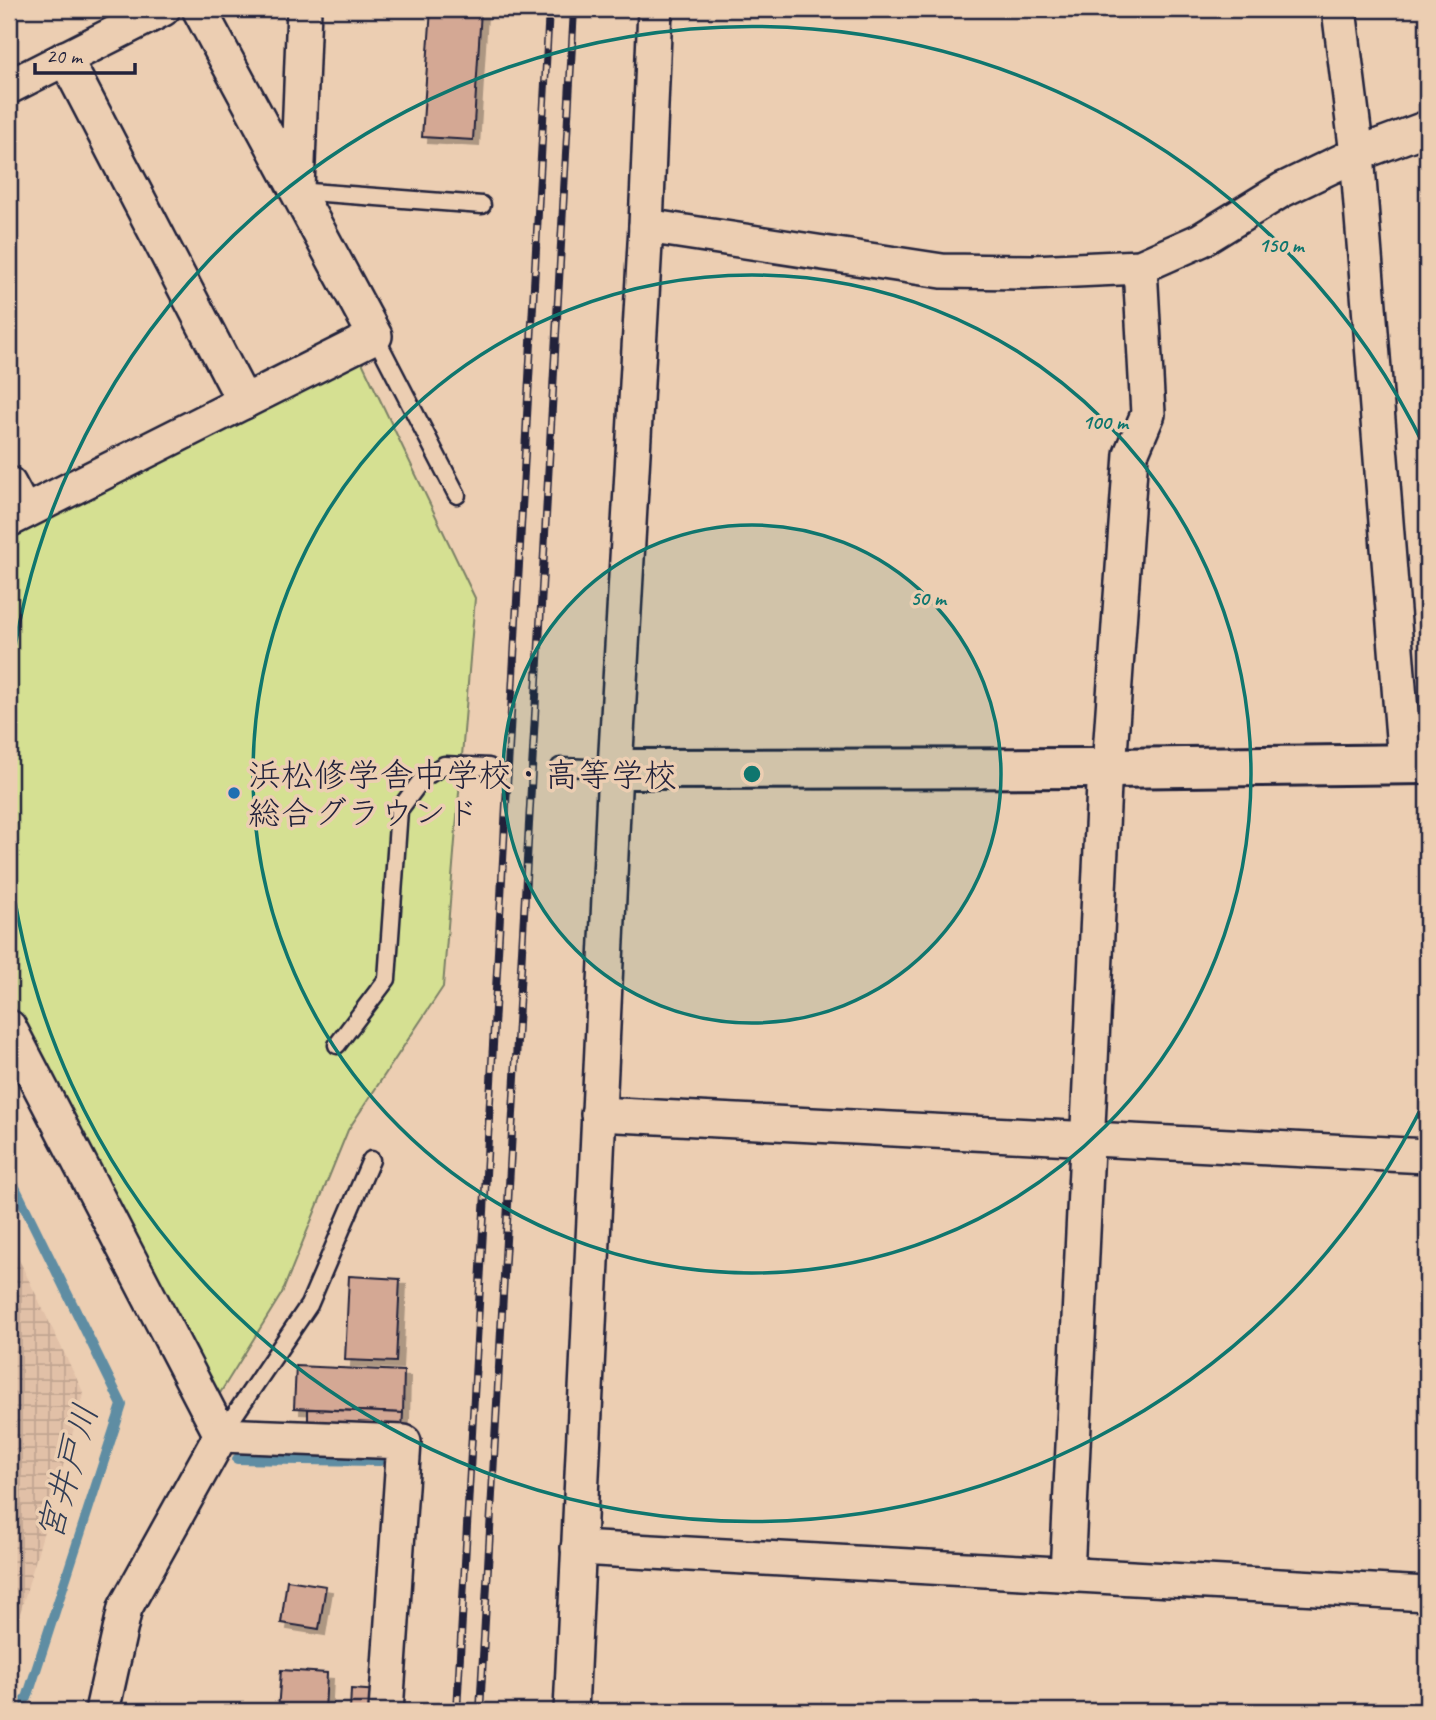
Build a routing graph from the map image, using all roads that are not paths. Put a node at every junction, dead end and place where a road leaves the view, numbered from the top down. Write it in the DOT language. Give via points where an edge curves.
graph roads {
  1 [pos="163,9"];
  2 [pos="199,9"];
  3 [pos="304,9"];
  4 [pos="655,9"];
  5 [pos="1339,9"];
  6 [pos="65,58"];
  7 [pos="9,87"];
  8 [pos="1427,128"];
  9 [pos="1357,154"];
  10 [pos="297,191"];
  11 [pos="482,205"];
  12 [pos="646,226"];
  13 [pos="1140,267"];
  14 [pos="375,336"];
  15 [pos="244,402"];
  16 [pos="457,495"];
  17 [pos="14,505"];
  18 [pos="1416,763"];
  19 [pos="489,767"];
  20 [pos="560,767"];
  21 [pos="1109,768"];
  22 [pos="615,769"];
  23 [pos="9,1027"];
  24 [pos="337,1045"];
  25 [pos="598,1114"];
  26 [pos="1088,1139"];
  27 [pos="1427,1156"];
  28 [pos="371,1160"];
  29 [pos="221,1435"];
  30 [pos="578,1548"];
  31 [pos="1067,1574"];
  32 [pos="1427,1594"];
  33 [pos="102,1711"];
  34 [pos="386,1711"];
  35 [pos="570,1711"];
  1 -- 6 [label="street"];
  2 -- 10 [label="street"];
  3 -- 10 [label="street"];
  4 -- 12 [label="street"];
  5 -- 9 [label="street"];
  6 -- 7 [label="street"];
  6 -- 15 [label="street"];
  8 -- 9 [label="street"];
  9 -- 13 [label="street" via="1282,190 1201,240"];
  9 -- 18 [label="street"];
  10 -- 11 [label="lane"];
  10 -- 14 [label="street"];
  12 -- 13 [label="street" via="942,271"];
  12 -- 22 [label="street"];
  13 -- 21 [label="street" via="1149,414 1131,454"];
  14 -- 15 [label="street"];
  14 -- 16 [label="lane"];
  15 -- 17 [label="street"];
  18 -- 21 [label="street"];
  19 -- 24 [label="lane" via="444,765 423,778 399,810 387,979"];
  20 -- 22 [label="lane"];
  21 -- 22 [label="street"];
  21 -- 26 [label="street" via="1104,785"];
  22 -- 25 [label="street"];
  23 -- 29 [label="street"];
  25 -- 26 [label="street"];
  25 -- 30 [label="street"];
  26 -- 27 [label="street"];
  26 -- 31 [label="street"];
  28 -- 29 [label="lane" via="309,1305"];
  29 -- 33 [label="street" via="125,1608"];
  29 -- 34 [label="street" via="404,1442"];
  30 -- 31 [label="street"];
  30 -- 35 [label="street"];
  31 -- 32 [label="street"];
}
